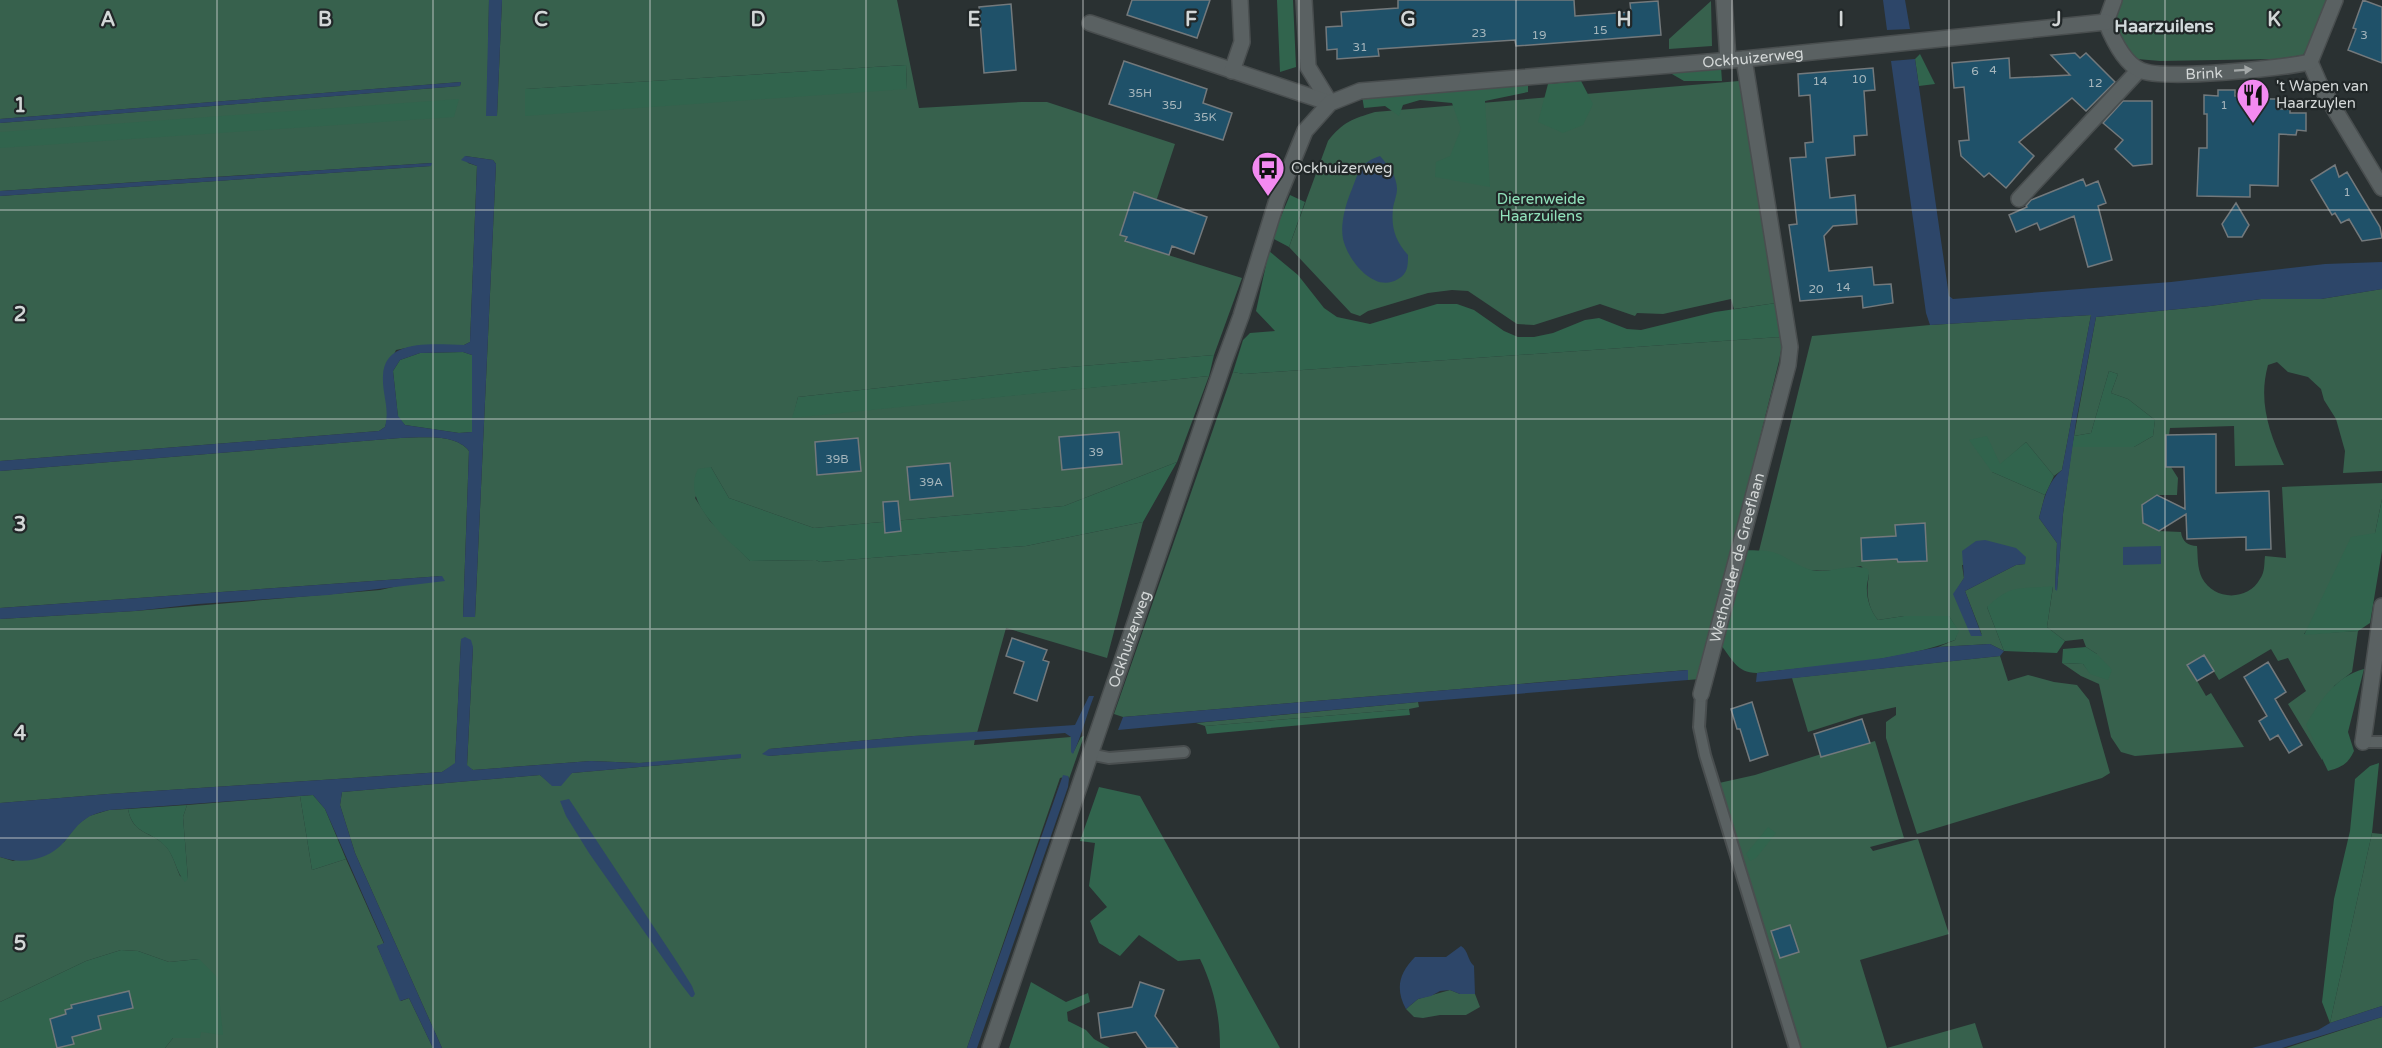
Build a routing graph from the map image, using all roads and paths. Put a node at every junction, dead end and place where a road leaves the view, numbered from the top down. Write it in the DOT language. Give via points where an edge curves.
graph roads {
  1 [pos="1240,0"];
  2 [pos="1304,0"];
  3 [pos="1724,0"];
  4 [pos="2114,0"];
  5 [pos="2335,0"];
  6 [pos="2106,22"];
  7 [pos="1090,23"];
  8 [pos="1744,58"];
  9 [pos="1728,60"];
  10 [pos="2310,62"];
  11 [pos="1232,70"];
  12 [pos="2139,70"];
  13 [pos="1330,103"];
  14 [pos="2382,188"];
  15 [pos="2019,199"];
  16 [pos="2382,606"];
  17 [pos="1701,694"];
  18 [pos="2363,742"];
  19 [pos="2382,742"];
  20 [pos="1184,752"];
  21 [pos="1089,754"];
  22 [pos="990,1048"];
  23 [pos="1795,1048"];
  1 -- 11 [label="street" via="1242,42"];
  2 -- 13 [label="street" via="1308,67"];
  3 -- 9 [label="street"];
  4 -- 6 [label="street"];
  5 -- 10 [label="street"];
  6 -- 8 [label="street, Ockhuizerweg"];
  6 -- 12 [label="street" via="2117,47"];
  7 -- 11 [label="street"];
  8 -- 9 [label="street, Ockhuizerweg"];
  8 -- 17 [label="street, Wethouder de Greeflaan" via="1790,346"];
  9 -- 13 [label="street, Ockhuizerweg" via="1360,91"];
  12 -- 10 [label="street, Brink, one-way" via="2169,75 2289,67"];
  10 -- 14 [label="street"];
  11 -- 13 [label="street"];
  12 -- 15 [label="street"];
  13 -- 21 [label="street, Ockhuizerweg" via="1305,131 1286,176"];
  16 -- 18 [label="street"];
  17 -- 23 [label="lane, Wethouder de Greeflaan" via="1699,727 1705,755"];
  18 -- 19 [label="lane"];
  20 -- 21 [label="lane" via="1109,758"];
  21 -- 22 [label="street, Ockhuizerweg"];
}
